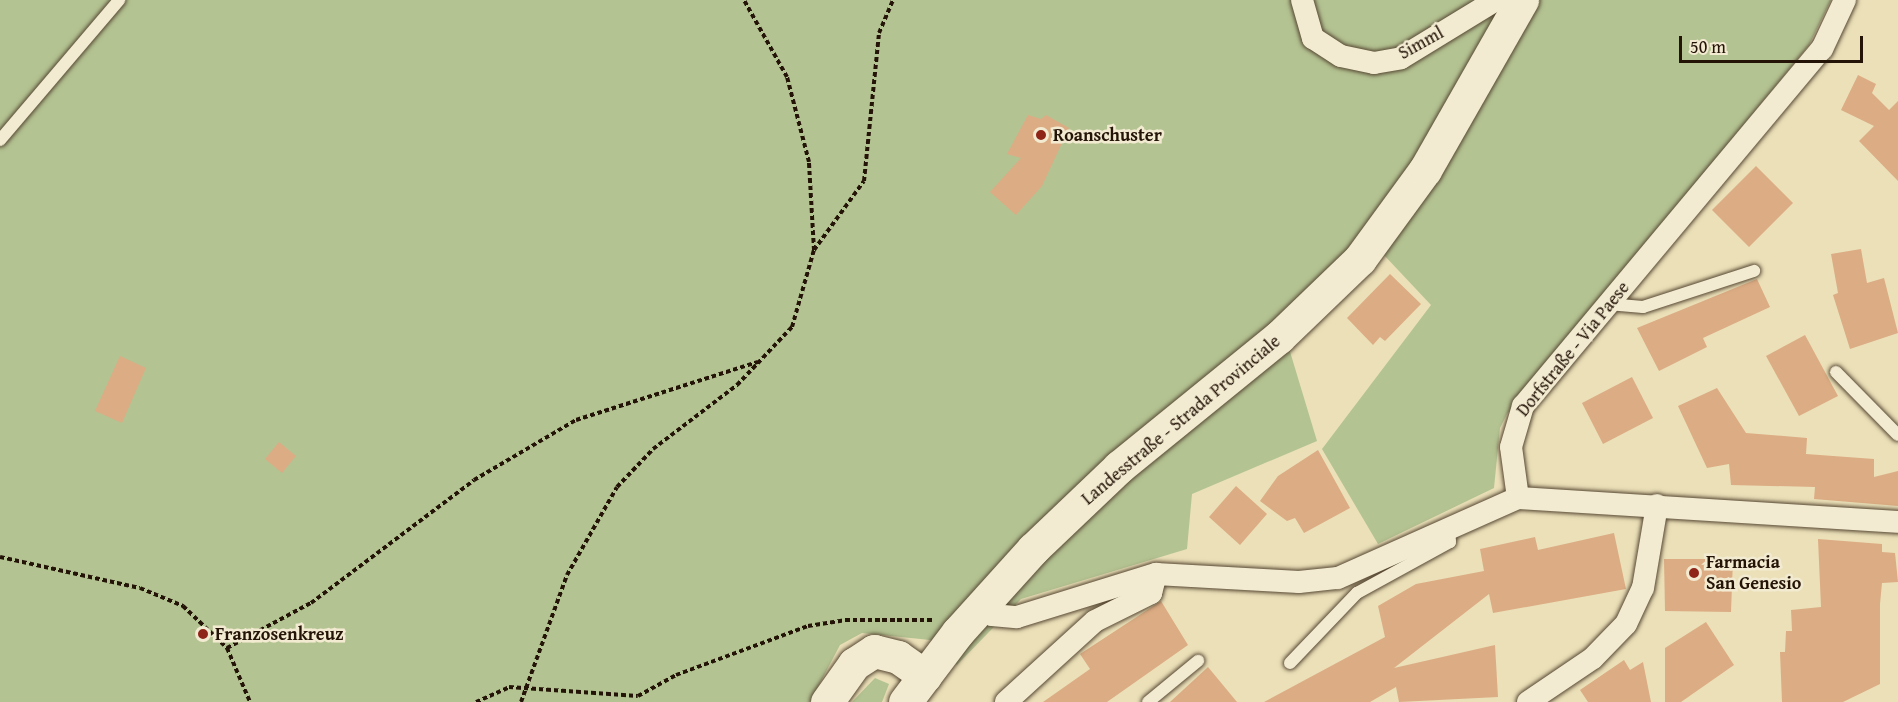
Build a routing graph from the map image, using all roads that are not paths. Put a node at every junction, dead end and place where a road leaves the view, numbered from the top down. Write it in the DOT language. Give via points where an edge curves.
graph roads {
  1 [pos="119,0"];
  2 [pos="1302,0"];
  3 [pos="1496,0"];
  4 [pos="1522,0"];
  5 [pos="1845,0"];
  6 [pos="0,140"];
  7 [pos="1754,271"];
  8 [pos="1606,304"];
  9 [pos="1836,372"];
  10 [pos="1898,435"];
  11 [pos="1518,498"];
  12 [pos="1657,505"];
  13 [pos="1898,522"];
  14 [pos="1449,525"];
  15 [pos="1156,574"];
  16 [pos="980,606"];
  17 [pos="1198,661"];
  18 [pos="1290,663"];
  19 [pos="925,676"];
  20 [pos="1550,696"];
  21 [pos="827,702"];
  22 [pos="905,702"];
  23 [pos="1006,702"];
  24 [pos="1148,702"];
  25 [pos="1528,702"];
  1 -- 6 [label="lane"];
  2 -- 3 [label="street, Simml" via="1313,38 1341,56 1374,63 1401,58"];
  4 -- 16 [label="main road, Landesstraße - Strada Provinciale" via="1389,222 1314,306 1119,467"];
  5 -- 8 [label="street, Dorfstraße - Via Paese" via="1822,49"];
  7 -- 8 [label="lane" via="1643,307"];
  8 -- 11 [label="street, Dorfstraße - Via Paese" via="1513,424"];
  9 -- 10 [label="lane"];
  11 -- 12 [label="street"];
  11 -- 14 [label="street"];
  12 -- 13 [label="street"];
  12 -- 20 [label="street" via="1638,605 1612,641"];
  14 -- 15 [label="street" via="1371,567 1338,578 1299,582"];
  14 -- 18 [label="lane" via="1450,542 1357,593"];
  15 -- 16 [label="street" via="1017,617 992,615"];
  15 -- 23 [label="street" via="1150,593 1095,621"];
  16 -- 19 [label="main road, Landesstraße - Strada Provinciale"];
  17 -- 24 [label="lane"];
  19 -- 21 [label="main road" via="898,657 874,651 854,664"];
  19 -- 22 [label="main road, Landesstraße - Strada Provinciale"];
  20 -- 25 [label="street"];
}
